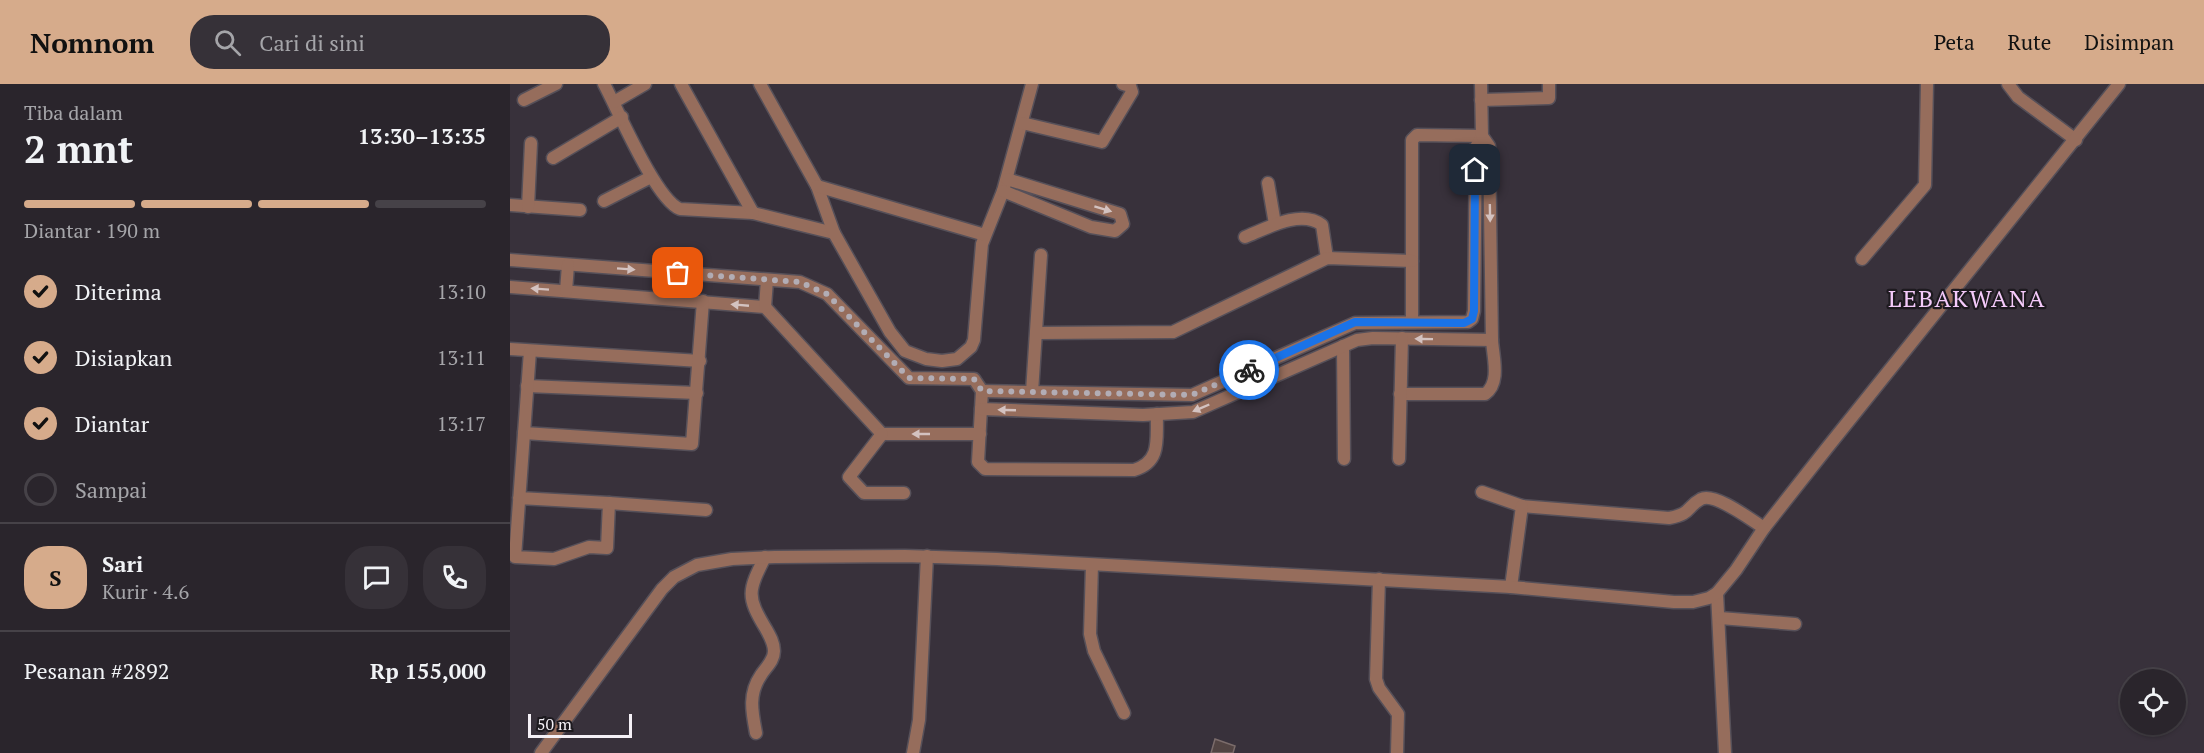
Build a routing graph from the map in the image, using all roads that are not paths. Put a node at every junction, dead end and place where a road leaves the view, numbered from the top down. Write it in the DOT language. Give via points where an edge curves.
graph roads {
  1 [pos="556,84"];
  2 [pos="604,84"];
  3 [pos="645,84"];
  4 [pos="681,84"];
  5 [pos="760,84"];
  6 [pos="1032,84"];
  7 [pos="1123,84"];
  8 [pos="1481,84"];
  9 [pos="1549,84"];
  10 [pos="1927,84"];
  11 [pos="2008,84"];
  12 [pos="2119,84"];
  13 [pos="524,100"];
  14 [pos="1481,100"];
  15 [pos="614,102"];
  16 [pos="622,117"];
  17 [pos="1022,123"];
  18 [pos="1482,136"];
  19 [pos="2076,140"];
  20 [pos="531,143"];
  21 [pos="553,158"];
  22 [pos="651,177"];
  23 [pos="1268,183"];
  24 [pos="1005,185"];
  25 [pos="817,186"];
  26 [pos="1073,200"];
  27 [pos="604,201"];
  28 [pos="510,205"];
  29 [pos="528,207"];
  30 [pos="580,210"];
  31 [pos="753,213"];
  32 [pos="1067,217"];
  33 [pos="1275,224"];
  34 [pos="834,233"];
  35 [pos="985,235"];
  36 [pos="1245,237"];
  37 [pos="1041,255"];
  38 [pos="1327,258"];
  39 [pos="1862,259"];
  40 [pos="510,260"];
  41 [pos="1412,261"];
  42 [pos="567,265"];
  43 [pos="767,280"];
  44 [pos="510,287"];
  45 [pos="566,291"];
  46 [pos="703,301"];
  47 [pos="765,307"];
  48 [pos="1412,321"];
  49 [pos="1373,322"];
  50 [pos="1037,333"];
  51 [pos="1373,338"];
  52 [pos="1402,338"];
  53 [pos="1492,340"];
  54 [pos="1343,346"];
  55 [pos="510,349"];
  56 [pos="530,351"];
  57 [pos="700,361"];
  58 [pos="527,386"];
  59 [pos="982,391"];
  60 [pos="1032,392"];
  61 [pos="697,393"];
  62 [pos="1143,394"];
  63 [pos="1400,394"];
  64 [pos="981,409"];
  65 [pos="1157,414"];
  66 [pos="1143,415"];
  67 [pos="524,433"];
  68 [pos="882,434"];
  69 [pos="980,434"];
  70 [pos="1344,459"];
  71 [pos="1399,459"];
  72 [pos="1482,492"];
  73 [pos="904,493"];
  74 [pos="519,498"];
  75 [pos="609,503"];
  76 [pos="1522,506"];
  77 [pos="706,510"];
  78 [pos="1764,528"];
  79 [pos="927,556"];
  80 [pos="765,557"];
  81 [pos="1092,565"];
  82 [pos="1379,579"];
  83 [pos="1511,587"];
  84 [pos="1717,593"];
  85 [pos="1720,618"];
  86 [pos="1795,624"];
  87 [pos="1124,712"];
  88 [pos="756,733"];
  89 [pos="542,753"];
  90 [pos="914,753"];
  91 [pos="1397,753"];
  92 [pos="1725,753"];
  1 -- 13 [label="street"];
  2 -- 15 [label="street"];
  3 -- 15 [label="street"];
  4 -- 31 [label="street"];
  5 -- 25 [label="street"];
  6 -- 17 [label="street"];
  7 -- 17 [label="street" via="1130,86 1132,92 1102,142"];
  8 -- 14 [label="street"];
  9 -- 14 [label="street" via="1549,98"];
  10 -- 39 [label="street" via="1925,184"];
  11 -- 19 [label="street" via="2019,97"];
  12 -- 19 [label="street"];
  14 -- 18 [label="street"];
  15 -- 16 [label="street"];
  16 -- 21 [label="street"];
  16 -- 22 [label="street"];
  17 -- 24 [label="street"];
  18 -- 41 [label="street" via="1417,135 1412,140"];
  18 -- 48 [label="street" via="1476,147 1474,315 1464,323"];
  18 -- 53 [label="street, one-way" via="1490,146"];
  19 -- 78 [label="street"];
  20 -- 29 [label="street"];
  22 -- 27 [label="street"];
  22 -- 31 [label="street" via="670,204 680,209"];
  23 -- 33 [label="street"];
  24 -- 26 [label="street"];
  24 -- 32 [label="street"];
  24 -- 35 [label="street"];
  25 -- 34 [label="street"];
  25 -- 35 [label="street"];
  26 -- 32 [label="street"];
  26 -- 32 [label="street, one-way" via="1120,214 1123,224 1108,231"];
  28 -- 29 [label="street"];
  29 -- 30 [label="street"];
  31 -- 34 [label="street"];
  33 -- 36 [label="street"];
  33 -- 38 [label="street" via="1316,220 1322,225"];
  34 -- 35 [label="street" via="890,332 905,351 942,361 957,359 974,340"];
  37 -- 50 [label="street"];
  38 -- 41 [label="street"];
  38 -- 50 [label="street" via="1173,332"];
  40 -- 42 [label="street"];
  41 -- 48 [label="street"];
  42 -- 43 [label="street, one-way"];
  42 -- 45 [label="street"];
  43 -- 47 [label="street"];
  43 -- 59 [label="street" via="800,282 827,294 909,378 974,379"];
  45 -- 44 [label="street, one-way"];
  45 -- 46 [label="street"];
  47 -- 46 [label="street, one-way"];
  46 -- 57 [label="street"];
  47 -- 68 [label="street"];
  48 -- 49 [label="street"];
  49 -- 51 [label="street"];
  49 -- 62 [label="street" via="1355,322 1192,395"];
  50 -- 60 [label="street"];
  51 -- 52 [label="street"];
  51 -- 54 [label="street"];
  53 -- 52 [label="street, one-way"];
  52 -- 63 [label="street"];
  53 -- 63 [label="street" via="1495,379 1485,394"];
  54 -- 65 [label="street, one-way" via="1193,412"];
  54 -- 70 [label="street"];
  55 -- 56 [label="street"];
  56 -- 57 [label="street"];
  56 -- 58 [label="street"];
  57 -- 61 [label="street"];
  58 -- 61 [label="street"];
  58 -- 67 [label="street"];
  59 -- 60 [label="street"];
  59 -- 64 [label="street"];
  60 -- 62 [label="street"];
  61 -- 67 [label="street" via="692,444"];
  62 -- 66 [label="street"];
  63 -- 71 [label="street"];
  66 -- 64 [label="street, one-way"];
  64 -- 69 [label="street"];
  65 -- 66 [label="street"];
  65 -- 69 [label="street" via="1155,454 1146,465 1134,470 985,469 978,462"];
  67 -- 74 [label="street"];
  69 -- 68 [label="street, one-way"];
  68 -- 73 [label="street" via="849,477 864,493"];
  72 -- 76 [label="street"];
  74 -- 75 [label="street"];
  74 -- 75 [label="street" via="515,557 554,559 589,547 607,548"];
  75 -- 77 [label="street"];
  76 -- 78 [label="street" via="1670,518 1683,516 1706,497 1715,498"];
  76 -- 83 [label="street"];
  78 -- 84 [label="street"];
  79 -- 80 [label="street"];
  79 -- 81 [label="street"];
  79 -- 90 [label="street"];
  80 -- 88 [label="street" via="753,581 752,604 773,642 774,652 754,688 750,706"];
  80 -- 89 [label="street" via="697,565 674,577"];
  81 -- 82 [label="street"];
  81 -- 87 [label="street" via="1090,634 1094,651"];
  82 -- 83 [label="street"];
  82 -- 91 [label="street" via="1376,679 1398,714"];
  83 -- 84 [label="street" via="1674,602 1693,602"];
  84 -- 85 [label="street"];
  85 -- 86 [label="street"];
  85 -- 92 [label="street"];
}
